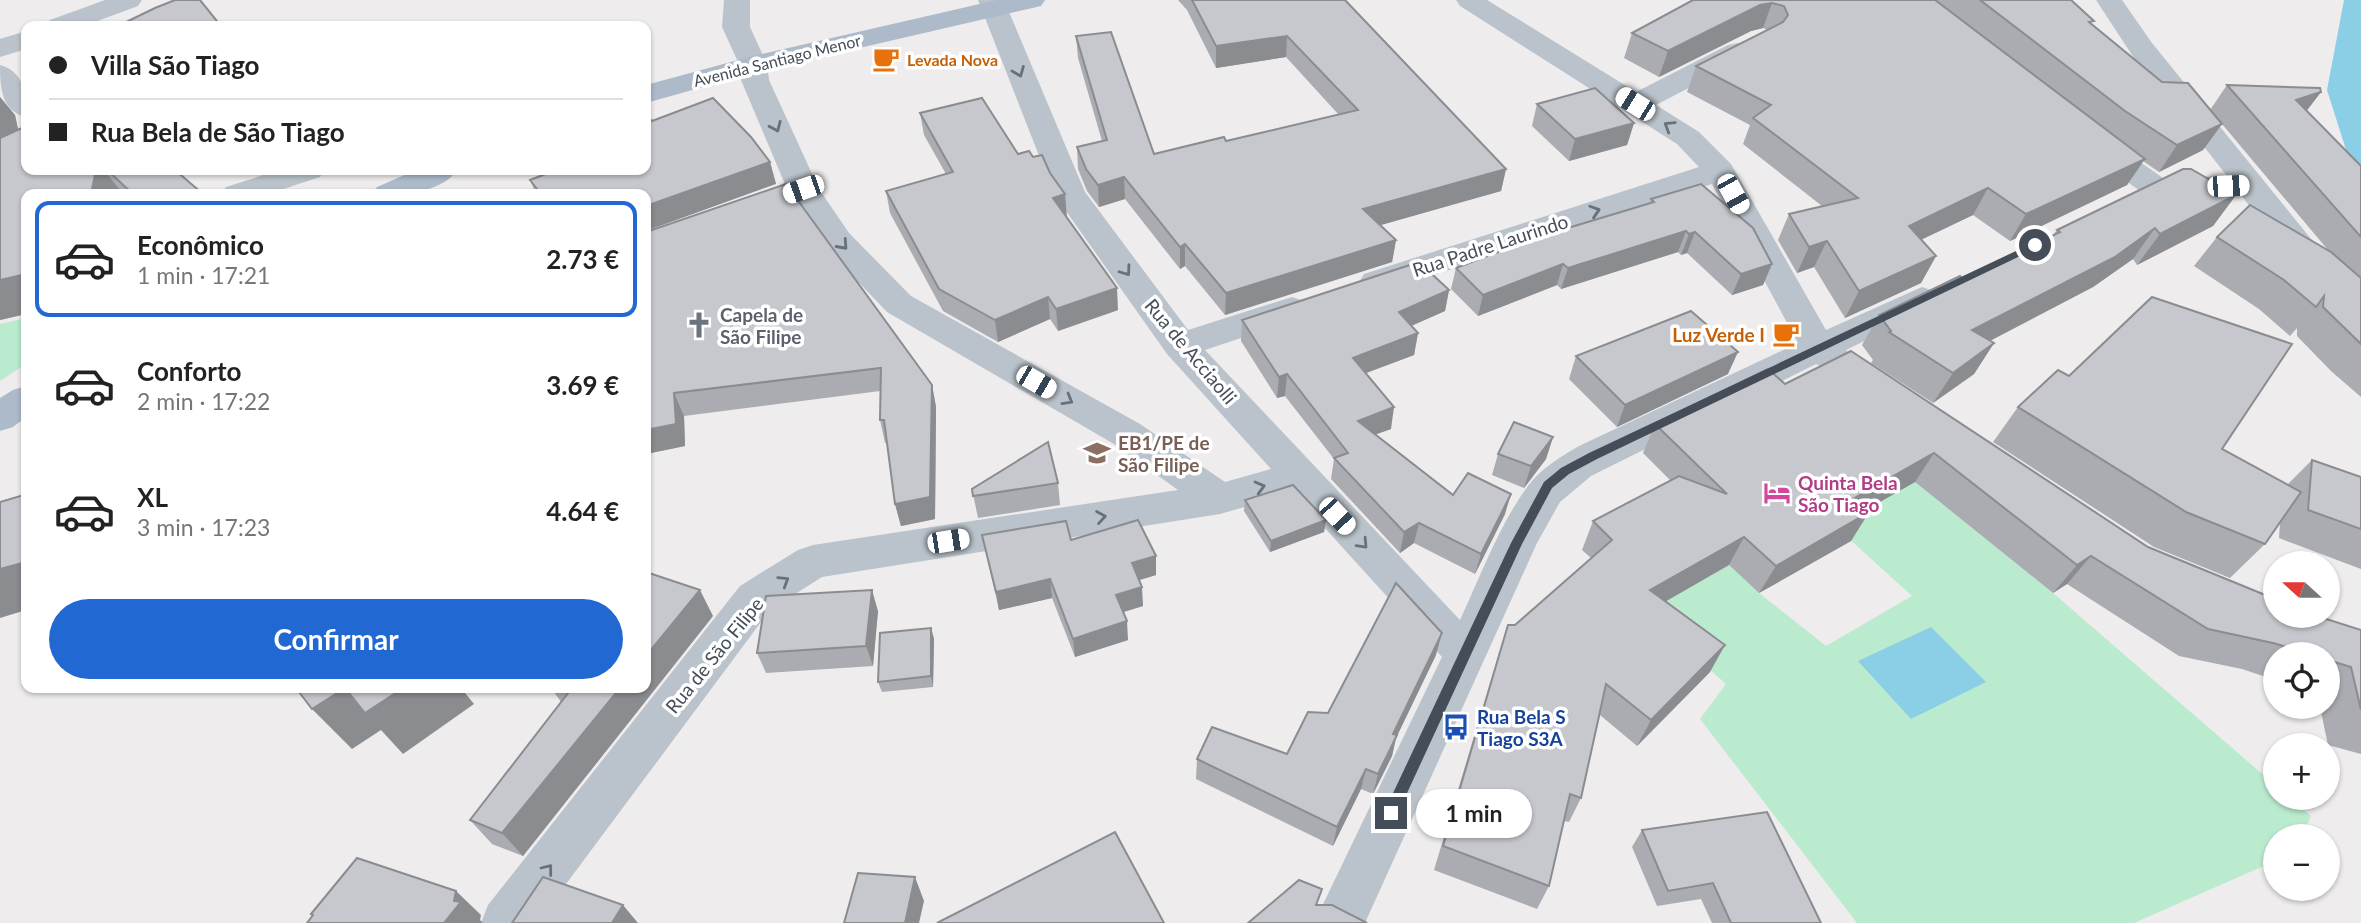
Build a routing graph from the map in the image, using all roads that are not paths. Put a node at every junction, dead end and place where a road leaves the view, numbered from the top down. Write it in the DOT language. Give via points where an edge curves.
graph roads {
  1 [pos="130,0"];
  2 [pos="737,0"];
  3 [pos="1031,0"];
  4 [pos="1469,0"];
  5 [pos="2109,0"];
  6 [pos="992,4"];
  7 [pos="73,21"];
  8 [pos="1762,39"];
  9 [pos="21,41"];
  10 [pos="0,49"];
  11 [pos="753,64"];
  12 [pos="0,74"];
  13 [pos="651,93"];
  14 [pos="21,101"];
  15 [pos="1635,104"];
  16 [pos="2074,128"];
  17 [pos="1720,171"];
  18 [pos="294,175"];
  19 [pos="431,175"];
  20 [pos="2252,185"];
  21 [pos="252,189"];
  22 [pos="399,189"];
  23 [pos="1944,289"];
  24 [pos="2361,308"];
  25 [pos="1180,345"];
  26 [pos="1819,349"];
  27 [pos="1866,380"];
  28 [pos="21,402"];
  29 [pos="0,417"];
  30 [pos="1300,476"];
  31 [pos="1220,499"];
  32 [pos="1466,652"];
  33 [pos="506,923"];
  34 [pos="1339,923"];
  1 -- 7 [label="street"];
  2 -- 11 [label="street" via="736,27"];
  3 -- 6 [label="main road, Avenida Santiago Menor"];
  4 -- 15 [label="street"];
  5 -- 20 [label="street" via="2142,49"];
  6 -- 11 [label="main road, Avenida Santiago Menor"];
  6 -- 25 [label="street, Rua de Acciaolli, one-way" via="1070,194"];
  8 -- 15 [label="street"];
  9 -- 10 [label="street"];
  11 -- 13 [label="main road, Avenida Santiago Menor"];
  11 -- 31 [label="street, one-way" via="790,194 899,304 1127,434"];
  12 -- 14 [label="street"];
  17 -- 15 [label="street, one-way" via="1688,138"];
  16 -- 20 [label="street" via="2143,193"];
  25 -- 17 [label="street, Rua Padre Laurindo, one-way"];
  17 -- 26 [label="street"];
  18 -- 21 [label="street"];
  19 -- 22 [label="main road"];
  20 -- 24 [label="street" via="2321,274"];
  23 -- 26 [label="street"];
  25 -- 30 [label="street, Rua de Acciaolli"];
  26 -- 27 [label="street"];
  26 -- 32 [label="street" via="1593,456 1548,485"];
  28 -- 29 [label="main road"];
  31 -- 30 [label="street, Rua de São Filipe, one-way"];
  30 -- 32 [label="street, Rua de Acciaolli, one-way"];
  33 -- 31 [label="street, Rua de São Filipe, one-way" via="755,598 813,562"];
  32 -- 34 [label="street"];
}
